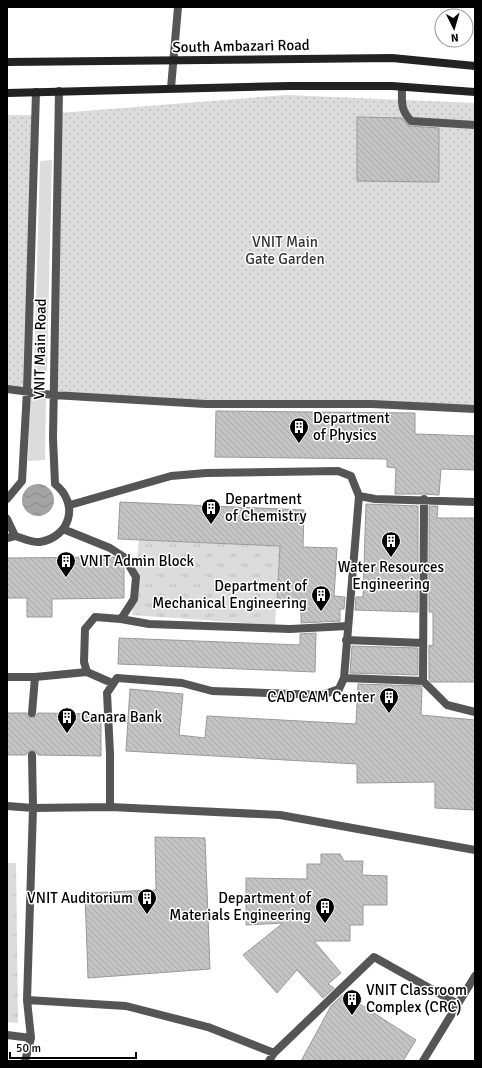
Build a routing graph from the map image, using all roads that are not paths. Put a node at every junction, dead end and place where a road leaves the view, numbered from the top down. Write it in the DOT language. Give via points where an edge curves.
graph roads {
  1 [pos="178,7"];
  2 [pos="173,61"];
  3 [pos="7,62"];
  4 [pos="475,66"];
  5 [pos="402,87"];
  6 [pos="171,88"];
  7 [pos="59,91"];
  8 [pos="36,92"];
  9 [pos="475,92"];
  10 [pos="7,93"];
  11 [pos="475,125"];
  12 [pos="7,389"];
  13 [pos="27,391"];
  14 [pos="53,395"];
  15 [pos="475,409"];
  16 [pos="359,496"];
  17 [pos="7,498"];
  18 [pos="424,500"];
  19 [pos="475,502"];
  20 [pos="70,505"];
  21 [pos="7,519"];
  22 [pos="63,529"];
  23 [pos="11,537"];
  24 [pos="121,619"];
  25 [pos="348,626"];
  26 [pos="346,640"];
  27 [pos="423,643"];
  28 [pos="87,672"];
  29 [pos="7,677"];
  30 [pos="34,678"];
  31 [pos="344,678"];
  32 [pos="423,681"];
  33 [pos="112,683"];
  34 [pos="475,712"];
  35 [pos="32,713"];
  36 [pos="32,755"];
  37 [pos="7,806"];
  38 [pos="110,807"];
  39 [pos="33,808"];
  40 [pos="475,850"];
  41 [pos="475,976"];
  42 [pos="27,1000"];
  43 [pos="458,1004"];
  44 [pos="7,1035"];
  45 [pos="31,1038"];
  46 [pos="274,1053"];
  47 [pos="26,1061"];
  48 [pos="269,1061"];
  49 [pos="423,1061"];
  1 -- 2 [label="street"];
  2 -- 3 [label="main road, South Ambazari Road"];
  2 -- 4 [label="main road, South Ambazari Road" via="392,58"];
  2 -- 6 [label="street"];
  5 -- 6 [label="main road"];
  5 -- 9 [label="main road"];
  5 -- 11 [label="street" via="402,108 411,121"];
  6 -- 7 [label="main road"];
  7 -- 8 [label="main road"];
  7 -- 14 [label="street, VNIT Main Road"];
  8 -- 10 [label="main road"];
  8 -- 13 [label="street, VNIT Main Road"];
  12 -- 13 [label="street"];
  13 -- 14 [label="street"];
  13 -- 17 [label="street, VNIT Main Road" via="22,481"];
  14 -- 15 [label="street" via="205,404 372,404"];
  14 -- 20 [label="street, VNIT Main Road" via="56,484"];
  16 -- 18 [label="street" via="375,499"];
  16 -- 20 [label="street" via="351,476 338,471 206,473 171,476"];
  16 -- 25 [label="street"];
  18 -- 19 [label="street"];
  18 -- 27 [label="street"];
  20 -- 22 [label="street" via="68,523"];
  21 -- 23 [label="street"];
  22 -- 23 [label="street" via="60,533 39,542"];
  22 -- 24 [label="street" via="110,548 124,557 136,576 134,599"];
  24 -- 25 [label="street" via="149,624 290,629"];
  24 -- 28 [label="street" via="95,617 85,629 84,662"];
  25 -- 26 [label="street"];
  26 -- 27 [label="street"];
  26 -- 31 [label="street"];
  27 -- 32 [label="street"];
  28 -- 30 [label="street"];
  28 -- 33 [label="street"];
  29 -- 30 [label="street"];
  30 -- 35 [label="street"];
  31 -- 32 [label="street"];
  31 -- 33 [label="street" via="339,689 322,695 212,691 182,683 117,678"];
  32 -- 34 [label="street" via="447,705"];
  33 -- 38 [label="street" via="106,693"];
  36 -- 39 [label="street"];
  37 -- 39 [label="street"];
  38 -- 39 [label="street"];
  38 -- 40 [label="street" via="280,815"];
  39 -- 42 [label="street"];
  41 -- 43 [label="street"];
  42 -- 45 [label="street"];
  42 -- 46 [label="street" via="126,1006 208,1027"];
  43 -- 46 [label="street" via="374,957"];
  43 -- 49 [label="street"];
  44 -- 45 [label="street"];
  45 -- 47 [label="street"];
  46 -- 48 [label="street"];
}
